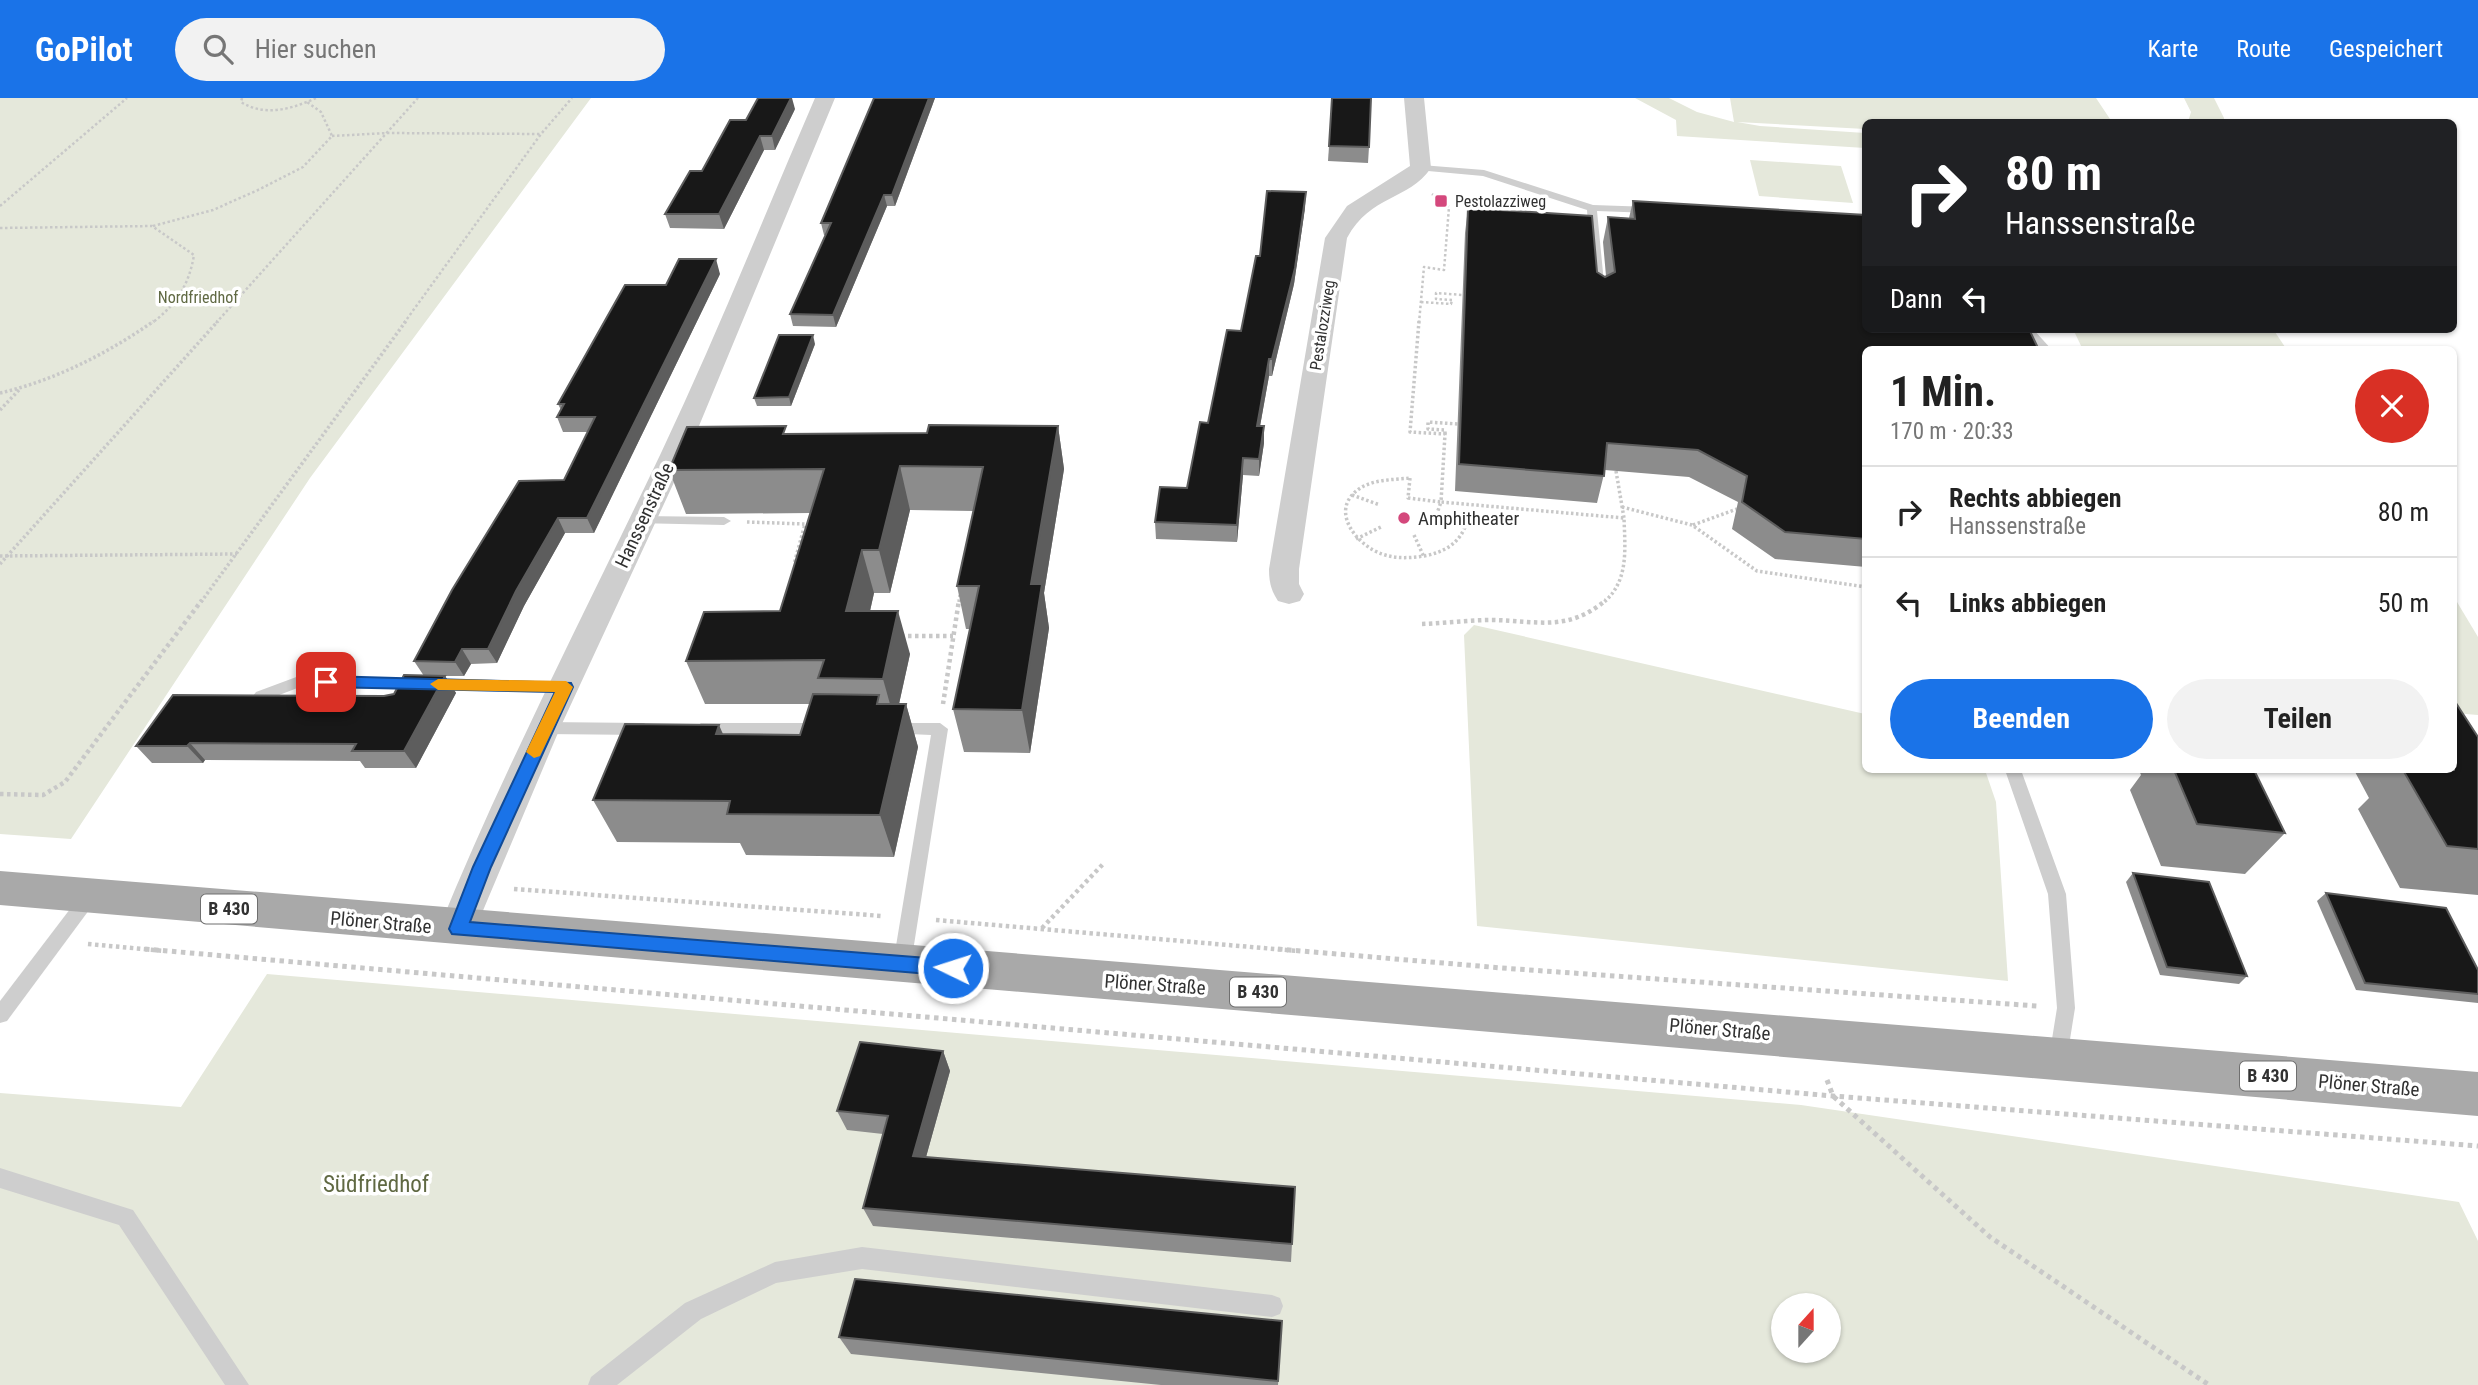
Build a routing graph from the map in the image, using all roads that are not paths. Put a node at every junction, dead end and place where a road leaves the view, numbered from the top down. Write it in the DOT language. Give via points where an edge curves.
graph roads {
  1 [pos="825,98"];
  2 [pos="1414,98"];
  3 [pos="1417,173"];
  4 [pos="1592,208"];
  5 [pos="1659,211"];
  6 [pos="1600,298"];
  7 [pos="2031,333"];
  8 [pos="2043,346"];
  9 [pos="640,520"];
  10 [pos="724,521"];
  11 [pos="1289,594"];
  12 [pos="566,687"];
  13 [pos="261,696"];
  14 [pos="544,728"];
  15 [pos="844,729"];
  16 [pos="871,729"];
  17 [pos="2014,773"];
  18 [pos="0,888"];
  19 [pos="89,897"];
  20 [pos="458,929"];
  21 [pos="902,964"];
  22 [pos="0,1015"];
  23 [pos="2058,1058"];
  24 [pos="2478,1094"];
  25 [pos="0,1178"];
  26 [pos="1272,1307"];
  27 [pos="238,1385"];
  28 [pos="599,1385"];
  1 -- 9 [label="street, Hanssenstraße" via="676,450"];
  2 -- 3 [label="street"];
  3 -- 4 [label="lane" via="1485,173"];
  3 -- 11 [label="street, Pestalozziweg" via="1365,200 1336,238 1284,569"];
  4 -- 5 [label="lane"];
  4 -- 6 [label="lane"];
  7 -- 8 [label="lane"];
  9 -- 10 [label="lane"];
  9 -- 12 [label="street, Hanssenstraße"];
  12 -- 13 [label="lane" via="299,681"];
  12 -- 14 [label="street, Hanssenstraße"];
  14 -- 15 [label="lane"];
  14 -- 20 [label="street, Hanssenstraße"];
  16 -- 21 [label="lane" via="940,729"];
  17 -- 23 [label="lane" via="2057,894 2066,1008"];
  18 -- 19 [label="main road, Plöner Straße / B 430"];
  19 -- 20 [label="main road, Plöner Straße / B 430"];
  19 -- 22 [label="lane"];
  20 -- 21 [label="main road, Plöner Straße / B 430"];
  21 -- 23 [label="main road, Plöner Straße / B 430"];
  23 -- 24 [label="main road, Plöner Straße / B 430"];
  25 -- 27 [label="lane" via="126,1217"];
  26 -- 28 [label="lane" via="862,1258 775,1273 693,1311"];
}
